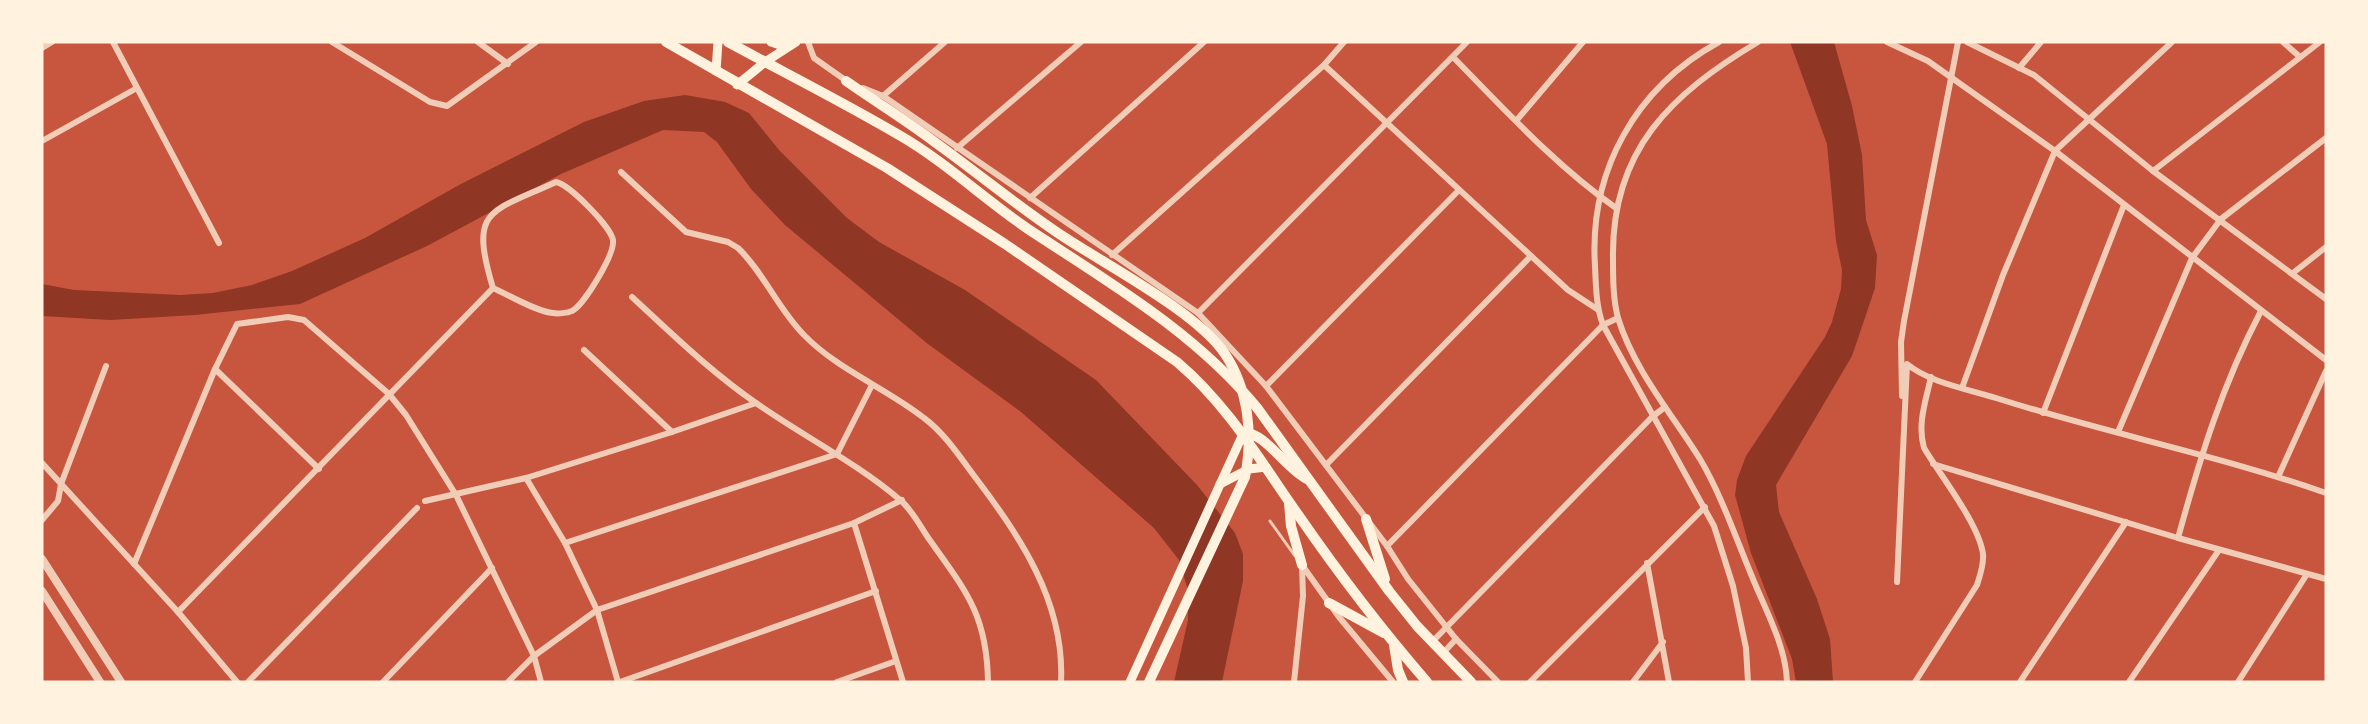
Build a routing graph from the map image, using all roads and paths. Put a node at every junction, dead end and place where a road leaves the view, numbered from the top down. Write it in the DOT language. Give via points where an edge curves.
graph roads {
  1 [pos="52,42"];
  2 [pos="113,42"];
  3 [pos="332,42"];
  4 [pos="478,42"];
  5 [pos="536,42"];
  6 [pos="666,42"];
  7 [pos="718,42"];
  8 [pos="728,42"];
  9 [pos="771,42"];
  10 [pos="808,42"];
  11 [pos="945,42"];
  12 [pos="1081,42"];
  13 [pos="1204,42"];
  14 [pos="1344,42"];
  15 [pos="1467,42"];
  16 [pos="1583,42"];
  17 [pos="1719,42"];
  18 [pos="1887,42"];
  19 [pos="1958,42"];
  20 [pos="1966,42"];
  21 [pos="2041,42"];
  22 [pos="2172,42"];
  23 [pos="2283,42"];
  24 [pos="2320,42"];
  25 [pos="794,43"];
  26 [pos="1754,43"];
  27 [pos="42,48"];
  28 [pos="1453,57"];
  29 [pos="2300,57"];
  30 [pos="765,62"];
  31 [pos="508,64"];
  32 [pos="1324,65"];
  33 [pos="2019,68"];
  34 [pos="716,71"];
  35 [pos="1949,76"];
  36 [pos="846,81"];
  37 [pos="738,85"];
  38 [pos="137,88"];
  39 [pos="883,96"];
  40 [pos="2086,119"];
  41 [pos="1516,121"];
  42 [pos="1385,124"];
  43 [pos="900,135"];
  44 [pos="2326,138"];
  45 [pos="42,141"];
  46 [pos="957,148"];
  47 [pos="2055,151"];
  48 [pos="957,160"];
  49 [pos="2153,171"];
  50 [pos="621,172"];
  51 [pos="1459,190"];
  52 [pos="1599,195"];
  53 [pos="1030,198"];
  54 [pos="2124,205"];
  55 [pos="1616,207"];
  56 [pos="2221,219"];
  57 [pos="219,243"];
  58 [pos="2326,247"];
  59 [pos="1112,255"];
  60 [pos="1531,256"];
  61 [pos="2192,258"];
  62 [pos="2293,273"];
  63 [pos="493,288"];
  64 [pos="632,297"];
  65 [pos="2326,299"];
  66 [pos="1597,309"];
  67 [pos="2261,311"];
  68 [pos="1198,313"];
  69 [pos="1618,318"];
  70 [pos="1603,325"];
  71 [pos="584,350"];
  72 [pos="2326,360"];
  73 [pos="106,366"];
  74 [pos="215,369"];
  75 [pos="2326,371"];
  76 [pos="1931,377"];
  77 [pos="872,385"];
  78 [pos="1266,386"];
  79 [pos="1962,388"];
  80 [pos="389,394"];
  81 [pos="756,403"];
  82 [pos="1665,407"];
  83 [pos="2043,413"];
  84 [pos="1652,417"];
  85 [pos="672,432"];
  86 [pos="2118,432"];
  87 [pos="1243,434"];
  88 [pos="837,454"];
  89 [pos="2201,455"];
  90 [pos="42,463"];
  91 [pos="1933,464"];
  92 [pos="1326,465"];
  93 [pos="1261,467"];
  94 [pos="319,469"];
  95 [pos="2278,477"];
  96 [pos="526,478"];
  97 [pos="1310,481"];
  98 [pos="61,484"];
  99 [pos="1220,484"];
  100 [pos="2326,493"];
  101 [pos="456,495"];
  102 [pos="902,500"];
  103 [pos="425,501"];
  104 [pos="1289,502"];
  105 [pos="1705,507"];
  106 [pos="417,508"];
  107 [pos="1366,519"];
  108 [pos="42,520"];
  109 [pos="1269,521"];
  110 [pos="2126,522"];
  111 [pos="854,523"];
  112 [pos="2178,538"];
  113 [pos="565,543"];
  114 [pos="1387,546"];
  115 [pos="2219,550"];
  116 [pos="42,559"];
  117 [pos="1647,563"];
  118 [pos="134,564"];
  119 [pos="1302,565"];
  120 [pos="492,568"];
  121 [pos="2307,574"];
  122 [pos="2326,579"];
  123 [pos="42,591"];
  124 [pos="876,591"];
  125 [pos="1389,591"];
  126 [pos="1329,603"];
  127 [pos="597,610"];
  128 [pos="178,612"];
  129 [pos="1446,626"];
  130 [pos="1385,634"];
  131 [pos="1456,639"];
  132 [pos="1433,641"];
  133 [pos="1663,642"];
  134 [pos="1394,644"];
  135 [pos="1444,652"];
  136 [pos="534,656"];
  137 [pos="896,662"];
  138 [pos="100,682"];
  139 [pos="121,682"];
  140 [pos="237,682"];
  141 [pos="248,682"];
  142 [pos="383,682"];
  143 [pos="508,682"];
  144 [pos="541,682"];
  145 [pos="619,682"];
  146 [pos="837,682"];
  147 [pos="903,682"];
  148 [pos="988,682"];
  149 [pos="1061,682"];
  150 [pos="1130,682"];
  151 [pos="1149,682"];
  152 [pos="1294,682"];
  153 [pos="1393,682"];
  154 [pos="1403,682"];
  155 [pos="1427,682"];
  156 [pos="1471,682"];
  157 [pos="1498,682"];
  158 [pos="1530,682"];
  159 [pos="1633,682"];
  160 [pos="1669,682"];
  161 [pos="1748,682"];
  162 [pos="1787,682"];
  163 [pos="1915,682"];
  164 [pos="2020,682"];
  165 [pos="2129,682"];
  166 [pos="2238,682"];
  1 -- 27 [label="street"];
  2 -- 38 [label="street"];
  3 -- 31 [label="street" via="430,102 447,106"];
  4 -- 31 [label="street"];
  5 -- 31 [label="street"];
  6 -- 34 [label="main road"];
  7 -- 34 [label="main road"];
  8 -- 30 [label="main road"];
  9 -- 25 [label="main road" via="783,46"];
  10 -- 36 [label="street" via="814,58"];
  11 -- 39 [label="street"];
  12 -- 46 [label="street"];
  13 -- 53 [label="street"];
  14 -- 32 [label="street"];
  15 -- 28 [label="street"];
  16 -- 41 [label="street"];
  17 -- 52 [label="street" via="1683,67 1629,124 1610,161"];
  18 -- 35 [label="street" via="1928,61"];
  19 -- 35 [label="street"];
  20 -- 33 [label="street"];
  21 -- 33 [label="street"];
  22 -- 40 [label="street"];
  23 -- 29 [label="street"];
  24 -- 29 [label="street"];
  25 -- 30 [label="main road"];
  26 -- 55 [label="street" via="1694,84 1668,108 1645,138"];
  28 -- 41 [label="street"];
  28 -- 42 [label="street"];
  29 -- 49 [label="street"];
  30 -- 37 [label="main road"];
  30 -- 43 [label="main road"];
  32 -- 42 [label="street"];
  32 -- 59 [label="street"];
  33 -- 40 [label="street" via="2034,75"];
  34 -- 37 [label="main road"];
  35 -- 47 [label="street"];
  35 -- 76 [label="street" via="1901,342 1897,582 1907,364"];
  36 -- 39 [label="street"];
  36 -- 48 [label="main road"];
  37 -- 87 [label="main road" via="887,168 1148,341 1203,385"];
  38 -- 45 [label="street"];
  38 -- 57 [label="street"];
  39 -- 46 [label="street"];
  40 -- 47 [label="street"];
  40 -- 49 [label="street"];
  41 -- 52 [label="street"];
  42 -- 51 [label="street"];
  42 -- 68 [label="street"];
  43 -- 48 [label="main road" via="912,136"];
  43 -- 97 [label="main road" via="1019,222 1166,321 1204,353 1240,387"];
  44 -- 56 [label="street"];
  46 -- 53 [label="street"];
  47 -- 54 [label="street"];
  47 -- 79 [label="street" via="2003,275"];
  48 -- 151 [label="main road" via="1205,332 1224,353 1244,396 1249,447 1240,490"];
  49 -- 56 [label="street"];
  50 -- 77 [label="street" via="686,232 738,248 803,334"];
  51 -- 60 [label="street"];
  51 -- 78 [label="street"];
  52 -- 55 [label="street"];
  52 -- 66 [label="street" via="1594,232"];
  53 -- 59 [label="street"];
  54 -- 61 [label="street"];
  54 -- 83 [label="street"];
  55 -- 69 [label="street" via="1613,257"];
  56 -- 61 [label="street"];
  56 -- 62 [label="street"];
  58 -- 62 [label="street"];
  59 -- 68 [label="street"];
  60 -- 66 [label="street" via="1568,290"];
  60 -- 92 [label="street"];
  61 -- 67 [label="street"];
  61 -- 86 [label="street"];
  62 -- 65 [label="street"];
  63 -- 63 [label="street" via="551,314 571,311 581,303 612,255 611,234 572,189 561,183 496,209 484,225 482,240"];
  63 -- 80 [label="street"];
  64 -- 81 [label="street"];
  66 -- 70 [label="street"];
  67 -- 72 [label="street"];
  67 -- 89 [label="street" via="2236,359"];
  68 -- 78 [label="street"];
  69 -- 70 [label="street"];
  69 -- 82 [label="street"];
  70 -- 84 [label="street"];
  70 -- 114 [label="street"];
  71 -- 85 [label="street"];
  73 -- 98 [label="street"];
  74 -- 80 [label="street" via="237,324 297,318"];
  74 -- 94 [label="street"];
  74 -- 118 [label="street"];
  75 -- 95 [label="street"];
  76 -- 79 [label="street"];
  76 -- 91 [label="street" via="1920,427 1924,448"];
  77 -- 88 [label="street"];
  77 -- 149 [label="street" via="925,418 952,446 1025,548 1045,588 1057,626"];
  78 -- 92 [label="street"];
  79 -- 83 [label="street"];
  80 -- 94 [label="street"];
  80 -- 101 [label="street"];
  81 -- 85 [label="street"];
  81 -- 88 [label="street"];
  82 -- 84 [label="street"];
  82 -- 162 [label="street" via="1719,496 1777,637"];
  83 -- 86 [label="street"];
  84 -- 105 [label="street"];
  84 -- 129 [label="street"];
  85 -- 96 [label="street"];
  86 -- 89 [label="street"];
  87 -- 93 [label="main road"];
  87 -- 97 [label="main road" via="1257,435 1294,473"];
  87 -- 99 [label="main road"];
  88 -- 102 [label="street"];
  88 -- 113 [label="street"];
  89 -- 95 [label="street"];
  89 -- 112 [label="street"];
  90 -- 98 [label="street"];
  91 -- 110 [label="street"];
  91 -- 163 [label="street" via="1977,534 1983,554 1982,570 1977,585"];
  92 -- 107 [label="street"];
  93 -- 99 [label="main road"];
  93 -- 104 [label="main road"];
  94 -- 128 [label="street"];
  95 -- 100 [label="street"];
  96 -- 101 [label="street"];
  96 -- 113 [label="street"];
  97 -- 125 [label="main road"];
  98 -- 108 [label="street" via="58,501"];
  98 -- 118 [label="street"];
  99 -- 150 [label="main road"];
  101 -- 103 [label="street"];
  101 -- 120 [label="street"];
  102 -- 111 [label="street"];
  102 -- 148 [label="street" via="979,617"];
  104 -- 119 [label="main road"];
  104 -- 130 [label="main road"];
  105 -- 117 [label="street"];
  105 -- 161 [label="street" via="1733,586 1746,648"];
  106 -- 141 [label="street"];
  107 -- 114 [label="street"];
  107 -- 125 [label="main road"];
  109 -- 119 [label="lane"];
  110 -- 112 [label="street"];
  110 -- 164 [label="street"];
  111 -- 124 [label="street"];
  111 -- 127 [label="street"];
  112 -- 115 [label="street"];
  113 -- 127 [label="street"];
  114 -- 129 [label="street"];
  115 -- 121 [label="street"];
  115 -- 165 [label="street"];
  116 -- 139 [label="street"];
  117 -- 133 [label="street"];
  117 -- 158 [label="street"];
  118 -- 128 [label="street"];
  119 -- 126 [label="street"];
  119 -- 152 [label="street" via="1303,596"];
  120 -- 136 [label="street"];
  120 -- 142 [label="street"];
  121 -- 122 [label="street"];
  121 -- 166 [label="street"];
  123 -- 138 [label="street"];
  124 -- 137 [label="street"];
  124 -- 145 [label="street"];
  125 -- 132 [label="main road"];
  126 -- 130 [label="main road"];
  126 -- 153 [label="street"];
  127 -- 136 [label="street"];
  127 -- 145 [label="street"];
  128 -- 140 [label="street"];
  129 -- 131 [label="street"];
  129 -- 132 [label="street"];
  130 -- 134 [label="main road"];
  131 -- 135 [label="street"];
  131 -- 157 [label="street"];
  132 -- 135 [label="main road"];
  133 -- 159 [label="street"];
  133 -- 160 [label="street"];
  134 -- 154 [label="main road"];
  134 -- 155 [label="main road"];
  135 -- 156 [label="main road"];
  136 -- 143 [label="street"];
  136 -- 144 [label="street"];
  137 -- 146 [label="street"];
  137 -- 147 [label="street"];
}
